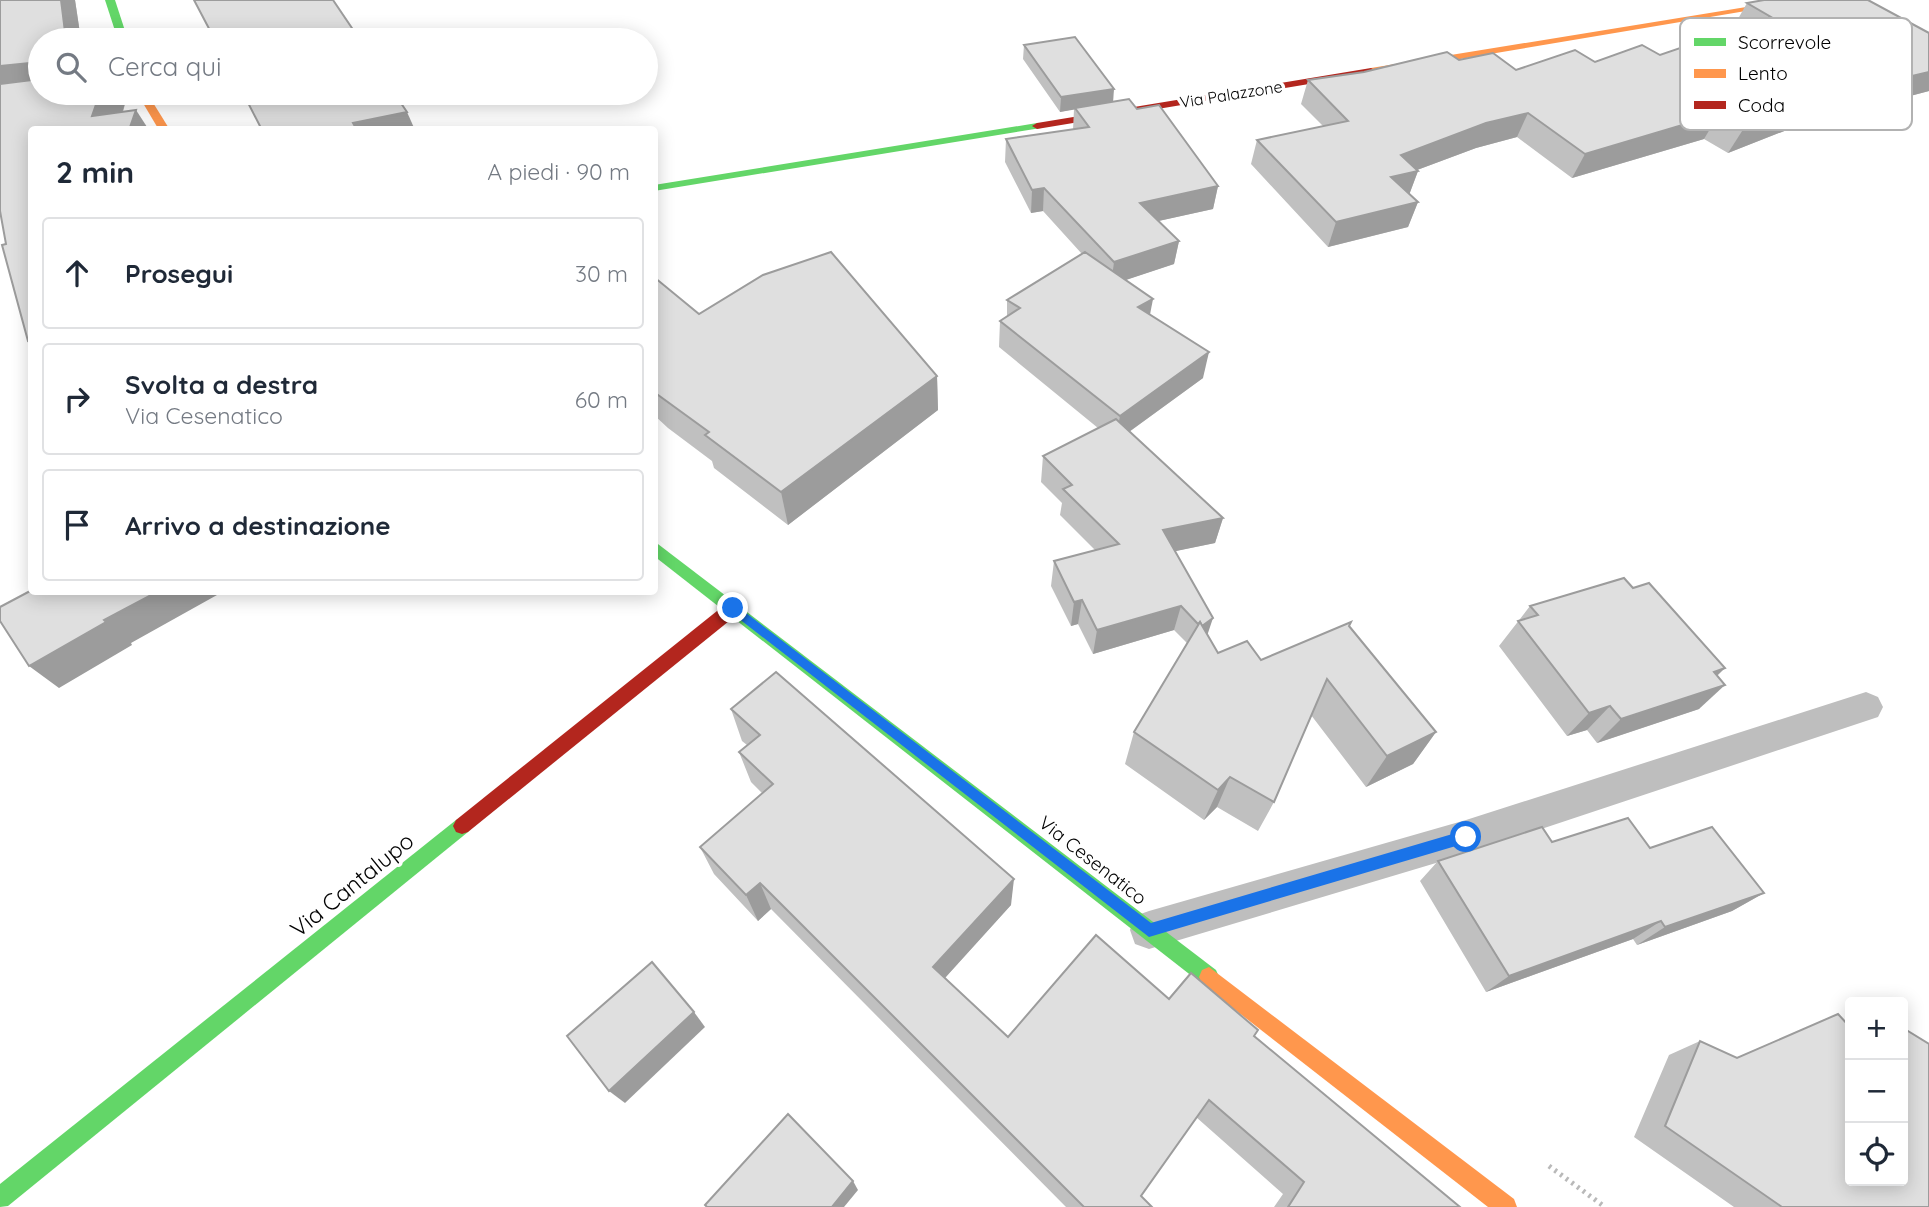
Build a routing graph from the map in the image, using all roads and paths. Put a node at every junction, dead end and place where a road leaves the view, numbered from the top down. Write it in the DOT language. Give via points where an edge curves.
graph roads {
  1 [pos="110,0"];
  2 [pos="1807,0"];
  3 [pos="1697,18"];
  4 [pos="1680,21"];
  5 [pos="120,28"];
  6 [pos="149,105"];
  7 [pos="163,126"];
  8 [pos="658,187"];
  9 [pos="658,550"];
  10 [pos="733,608"];
  11 [pos="1866,707"];
  12 [pos="1149,930"];
  13 [pos="0,1198"];
  14 [pos="1506,1207"];
  1 -- 5 [label="street"];
  2 -- 3 [label="street, Via Palazzone"];
  4 -- 8 [label="street, Via Palazzone"];
  6 -- 7 [label="street"];
  9 -- 10 [label="street, Via Cesenatico"];
  10 -- 12 [label="street, Via Cesenatico"];
  10 -- 13 [label="street, Via Cantalupo"];
  11 -- 12 [label="lane" via="1466,837"];
  12 -- 14 [label="street, Via Cesenatico"];
}
